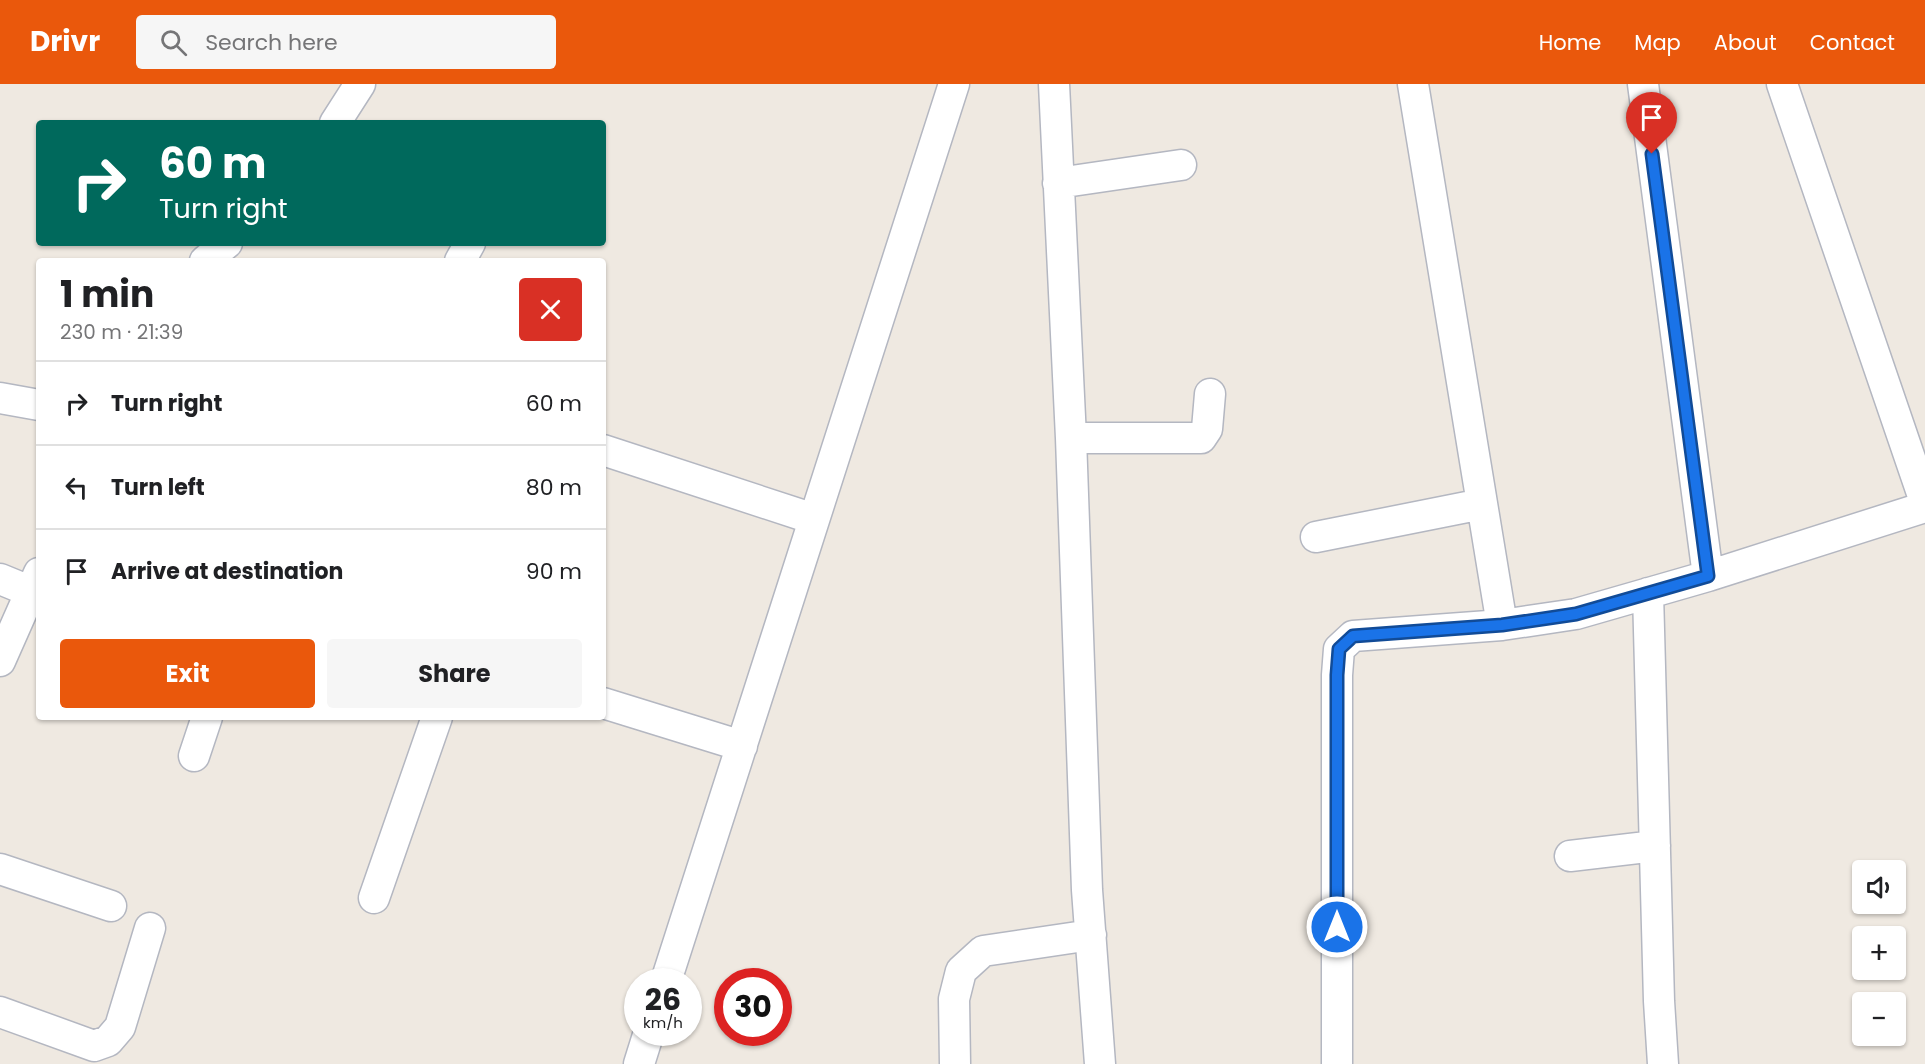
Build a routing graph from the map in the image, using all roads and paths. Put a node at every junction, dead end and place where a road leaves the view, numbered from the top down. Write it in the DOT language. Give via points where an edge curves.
graph roads {
  1 [pos="360,84"];
  2 [pos="952,84"];
  3 [pos="1054,84"];
  4 [pos="1413,84"];
  5 [pos="1643,84"];
  6 [pos="1782,84"];
  7 [pos="337,120"];
  8 [pos="1181,165"];
  9 [pos="1059,183"];
  10 [pos="223,246"];
  11 [pos="209,258"];
  12 [pos="1210,394"];
  13 [pos="0,398"];
  14 [pos="36,404"];
  15 [pos="1071,438"];
  16 [pos="606,451"];
  17 [pos="1925,502"];
  18 [pos="1482,504"];
  19 [pos="1925,507"];
  20 [pos="814,519"];
  21 [pos="1316,537"];
  22 [pos="1708,576"];
  23 [pos="0,579"];
  24 [pos="36,586"];
  25 [pos="1647,593"];
  26 [pos="1502,625"];
  27 [pos="0,662"];
  28 [pos="606,704"];
  29 [pos="206,720"];
  30 [pos="436,720"];
  31 [pos="742,746"];
  32 [pos="194,756"];
  33 [pos="1655,846"];
  34 [pos="1570,856"];
  35 [pos="0,869"];
  36 [pos="374,898"];
  37 [pos="111,906"];
  38 [pos="150,928"];
  39 [pos="1091,935"];
  40 [pos="670,968"];
  41 [pos="0,1012"];
  42 [pos="645,1046"];
  43 [pos="639,1064"];
  44 [pos="955,1064"];
  45 [pos="1100,1064"];
  46 [pos="1337,1064"];
  47 [pos="1663,1064"];
  1 -- 7 [label="street"];
  2 -- 20 [label="street"];
  3 -- 9 [label="street"];
  4 -- 18 [label="street"];
  5 -- 22 [label="street"];
  6 -- 17 [label="street"];
  8 -- 9 [label="street"];
  9 -- 15 [label="street"];
  10 -- 11 [label="street"];
  12 -- 15 [label="street" via="1207,429 1201,438"];
  13 -- 14 [label="street"];
  15 -- 39 [label="street"];
  16 -- 20 [label="street"];
  18 -- 21 [label="street"];
  18 -- 26 [label="street"];
  19 -- 22 [label="street"];
  20 -- 31 [label="street"];
  22 -- 25 [label="street"];
  23 -- 24 [label="street"];
  24 -- 27 [label="street"];
  25 -- 26 [label="street" via="1576,614"];
  25 -- 33 [label="street"];
  26 -- 46 [label="street" via="1353,636 1339,649"];
  28 -- 31 [label="street"];
  29 -- 32 [label="street"];
  30 -- 36 [label="street"];
  31 -- 40 [label="street"];
  33 -- 34 [label="street"];
  33 -- 47 [label="street"];
  35 -- 37 [label="street"];
  38 -- 41 [label="street" via="120,1027 108,1041 94,1046"];
  39 -- 44 [label="street" via="983,951 961,970 954,999"];
  39 -- 45 [label="street"];
  42 -- 43 [label="street"];
}
